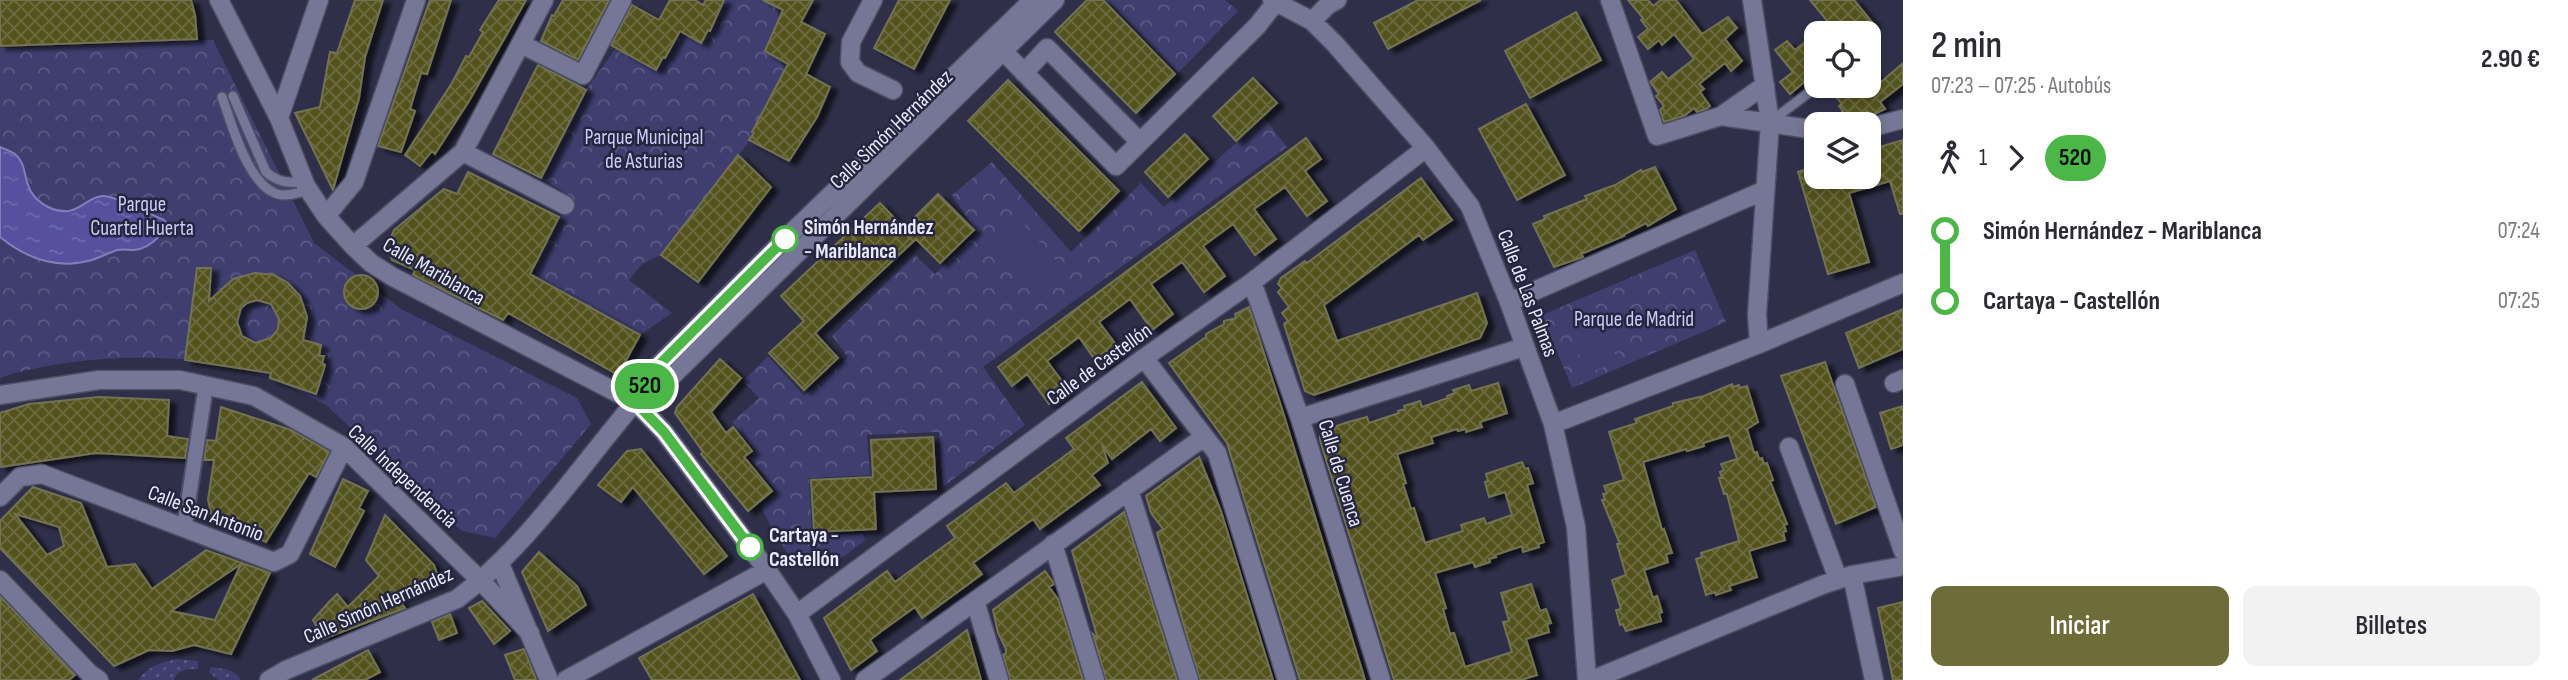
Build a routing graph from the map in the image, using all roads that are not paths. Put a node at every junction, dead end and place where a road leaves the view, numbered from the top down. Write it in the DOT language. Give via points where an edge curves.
graph roads {
  1 [pos="319,0"];
  2 [pos="416,0"];
  3 [pos="544,0"];
  4 [pos="622,0"];
  5 [pos="873,0"];
  6 [pos="1055,0"];
  7 [pos="1338,0"];
  8 [pos="1610,0"];
  9 [pos="1752,0"];
  10 [pos="220,1"];
  11 [pos="1031,1"];
  12 [pos="1274,1"];
  13 [pos="1312,20"];
  14 [pos="521,44"];
  15 [pos="1003,51"];
  16 [pos="1024,73"];
  17 [pos="1765,85"];
  18 [pos="893,90"];
  19 [pos="233,96"];
  20 [pos="1804,96"];
  21 [pos="222,97"];
  22 [pos="1721,116"];
  23 [pos="279,118"];
  24 [pos="1903,119"];
  25 [pos="1770,122"];
  26 [pos="1881,125"];
  27 [pos="1804,128"];
  28 [pos="1140,142"];
  29 [pos="1426,148"];
  30 [pos="463,152"];
  31 [pos="307,186"];
  32 [pos="1765,190"];
  33 [pos="565,205"];
  34 [pos="326,216"];
  35 [pos="353,246"];
  36 [pos="1252,282"];
  37 [pos="1903,283"];
  38 [pos="1509,302"];
  39 [pos="1759,344"];
  40 [pos="1524,347"];
  41 [pos="1144,358"];
  42 [pos="1845,384"];
  43 [pos="206,385"];
  44 [pos="0,395"];
  45 [pos="635,402"];
  46 [pos="1300,418"];
  47 [pos="1553,424"];
  48 [pos="1204,437"];
  49 [pos="344,447"];
  50 [pos="1789,447"];
  51 [pos="1129,490"];
  52 [pos="0,497"];
  53 [pos="184,528"];
  54 [pos="1053,544"];
  55 [pos="1903,551"];
  56 [pos="500,564"];
  57 [pos="1903,566"];
  58 [pos="767,570"];
  59 [pos="1845,577"];
  60 [pos="0,580"];
  61 [pos="481,581"];
  62 [pos="975,601"];
  63 [pos="797,614"];
  64 [pos="530,632"];
  65 [pos="90,678"];
  66 [pos="269,680"];
  67 [pos="549,680"];
  68 [pos="566,680"];
  69 [pos="831,680"];
  70 [pos="865,680"];
  71 [pos="999,680"];
  72 [pos="1095,680"];
  73 [pos="1189,680"];
  74 [pos="1287,680"];
  75 [pos="1381,680"];
  76 [pos="1590,680"];
  77 [pos="1874,680"];
  1 -- 23 [label="street"];
  2 -- 34 [label="street" via="354,182"];
  3 -- 14 [label="street"];
  4 -- 14 [label="street" via="583,75"];
  5 -- 18 [label="street" via="850,42 850,62 858,73"];
  6 -- 15 [label="street, Calle Simón Hernández"];
  7 -- 13 [label="street"];
  8 -- 22 [label="street" via="1657,136"];
  9 -- 17 [label="street"];
  10 -- 23 [label="street, Calle Mariblanca"];
  11 -- 45 [label="street, Calle Simón Hernández" via="656,368"];
  12 -- 13 [label="street, Calle de Las Palmas"];
  12 -- 28 [label="street" via="1257,26"];
  13 -- 29 [label="street, Calle de Las Palmas"];
  14 -- 30 [label="street"];
  15 -- 16 [label="street"];
  15 -- 45 [label="street, Calle Simón Hernández" via="668,380"];
  16 -- 28 [label="street" via="1116,166"];
  16 -- 28 [label="street" via="1047,48"];
  17 -- 22 [label="street"];
  17 -- 25 [label="street"];
  19 -- 31 [label="lane" via="265,172 276,181"];
  20 -- 25 [label="lane"];
  21 -- 31 [label="lane" via="254,177 280,195"];
  22 -- 25 [label="street"];
  23 -- 31 [label="street, Calle Mariblanca"];
  24 -- 26 [label="street"];
  25 -- 27 [label="street"];
  25 -- 32 [label="street"];
  29 -- 36 [label="street, Calle de Castellón"];
  29 -- 38 [label="street, Calle de Las Palmas" via="1470,206"];
  30 -- 33 [label="street"];
  30 -- 35 [label="street"];
  31 -- 34 [label="street, Calle Mariblanca"];
  32 -- 38 [label="street"];
  32 -- 39 [label="street"];
  34 -- 35 [label="street, Calle Mariblanca"];
  35 -- 45 [label="street, Calle Mariblanca" via="393,277"];
  36 -- 41 [label="street, Calle de Castellón"];
  36 -- 46 [label="street, Calle de Cuenca"];
  37 -- 39 [label="street"];
  38 -- 40 [label="street, Calle de Las Palmas"];
  39 -- 47 [label="street"];
  40 -- 46 [label="street"];
  40 -- 47 [label="street, Calle de Las Palmas"];
  41 -- 48 [label="street"];
  41 -- 63 [label="street, Calle de Castellón"];
  42 -- 55 [label="street"];
  43 -- 44 [label="street, Calle Independencia" via="99,380"];
  43 -- 49 [label="street, Calle Independencia" via="254,396"];
  43 -- 53 [label="street"];
  45 -- 56 [label="street, Calle Simón Hernández"];
  45 -- 58 [label="street, Calle Mariblanca" via="664,432"];
  46 -- 75 [label="street, Calle de Cuenca"];
  47 -- 76 [label="street, Calle de Las Palmas" via="1576,527"];
  48 -- 51 [label="street"];
  48 -- 74 [label="street" via="1217,453"];
  49 -- 53 [label="street, Calle San Antonio" via="290,554 274,562"];
  49 -- 61 [label="street, Calle Independencia"];
  50 -- 59 [label="street"];
  51 -- 54 [label="street"];
  51 -- 73 [label="street"];
  52 -- 53 [label="street, Calle San Antonio" via="20,477 42,474"];
  54 -- 62 [label="street"];
  54 -- 72 [label="street"];
  56 -- 61 [label="street, Calle Simón Hernández"];
  56 -- 64 [label="street"];
  57 -- 59 [label="street"];
  58 -- 63 [label="street, Calle Mariblanca"];
  58 -- 68 [label="street"];
  59 -- 76 [label="street"];
  59 -- 77 [label="street"];
  60 -- 65 [label="street"];
  61 -- 64 [label="street, Calle Independencia"];
  61 -- 66 [label="street, Calle Simón Hernández" via="457,599"];
  62 -- 70 [label="street"];
  62 -- 71 [label="street"];
  63 -- 69 [label="street, Calle Mariblanca"];
  64 -- 67 [label="street"];
}
